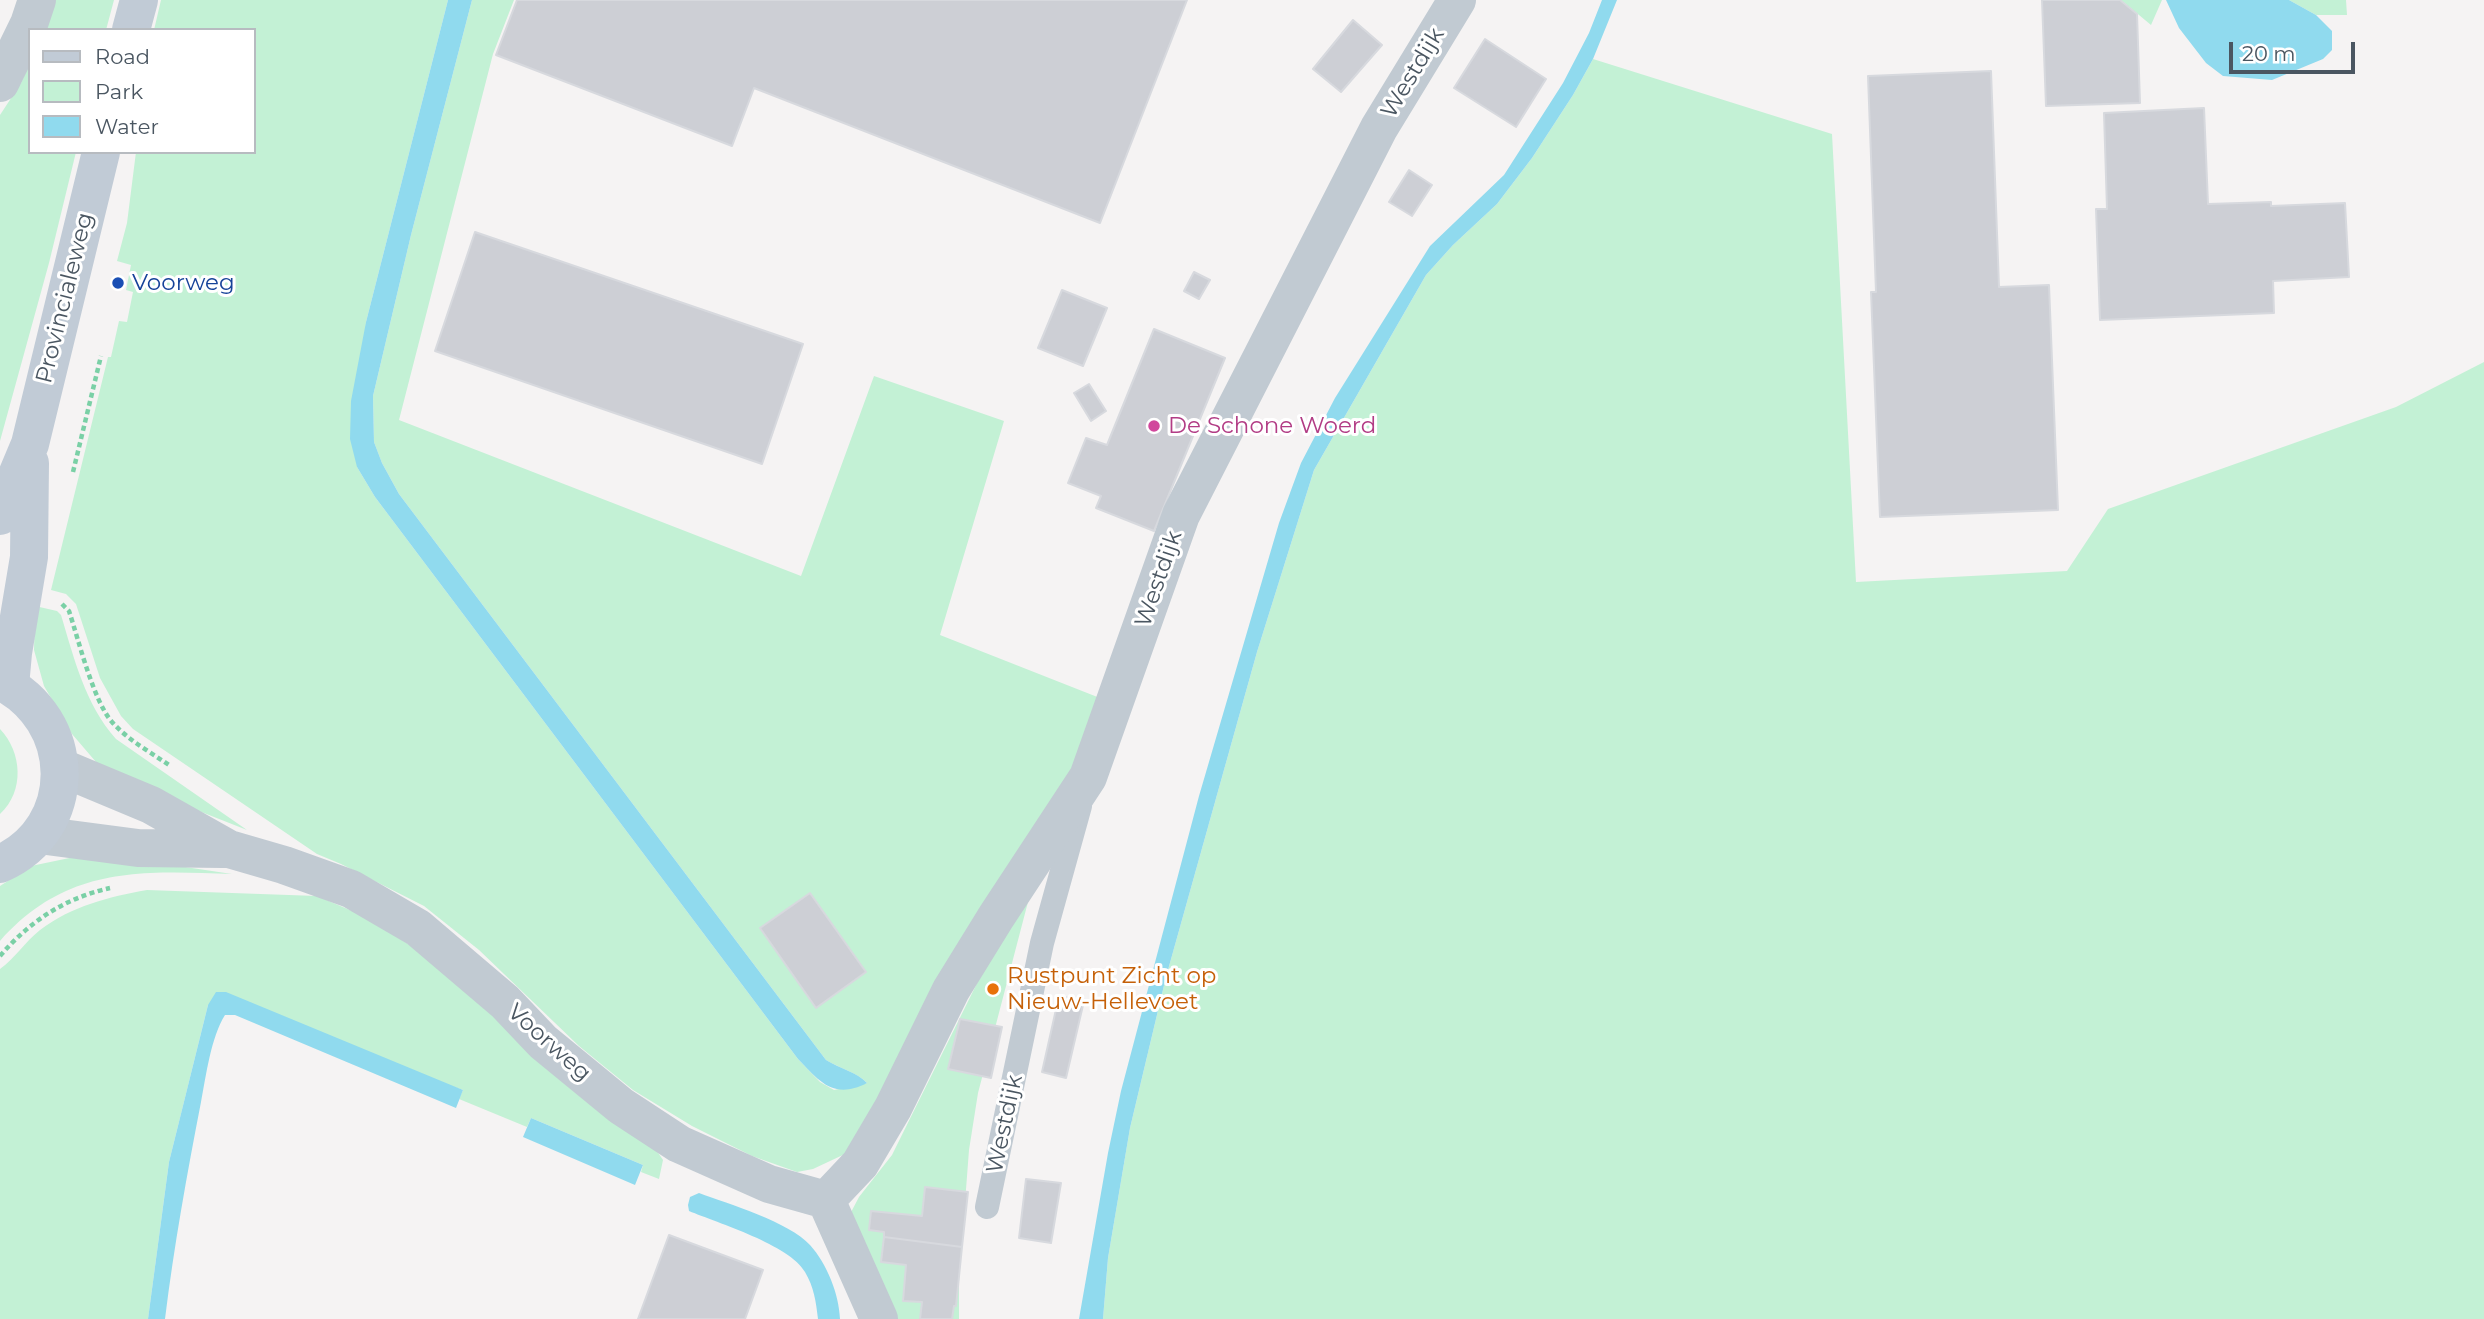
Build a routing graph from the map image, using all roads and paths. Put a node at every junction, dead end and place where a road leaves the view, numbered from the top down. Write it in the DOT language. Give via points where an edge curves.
graph roads {
  1 [pos="37,0"];
  2 [pos="139,0"];
  3 [pos="1457,0"];
  4 [pos="132,28"];
  5 [pos="0,83"];
  6 [pos="101,154"];
  7 [pos="30,444"];
  8 [pos="0,516"];
  9 [pos="51,600"];
  10 [pos="5,684"];
  11 [pos="60,767"];
  12 [pos="178,772"];
  13 [pos="1088,777"];
  14 [pos="39,835"];
  15 [pos="229,849"];
  16 [pos="0,864"];
  17 [pos="119,886"];
  18 [pos="0,956"];
  19 [pos="825,1200"];
  20 [pos="987,1207"];
  21 [pos="879,1319"];
  1 -- 5 [label="street"];
  2 -- 4 [label="main road"];
  3 -- 13 [label="street, Westdijk" via="1379,128 1181,515"];
  6 -- 7 [label="main road, Provincialeweg"];
  7 -- 8 [label="main road, Provincialeweg"];
  7 -- 10 [label="main road, Provincialeweg" via="29,557"];
  9 -- 12 [label="path" via="69,611 91,681 111,721"];
  10 -- 11 [label="main road" via="26,698 45,720"];
  11 -- 14 [label="main road" via="58,795"];
  11 -- 15 [label="street, Voorweg" via="150,805"];
  13 -- 19 [label="street" via="951,990 860,1164"];
  13 -- 20 [label="lane, Westdijk" via="1042,943"];
  14 -- 15 [label="street, Voorweg" via="138,848"];
  14 -- 16 [label="main road"];
  15 -- 19 [label="street, Voorweg" via="351,889 418,928 621,1106 679,1144 769,1184"];
  17 -- 18 [label="path" via="93,891 51,910 20,933"];
  19 -- 21 [label="street"];
}
